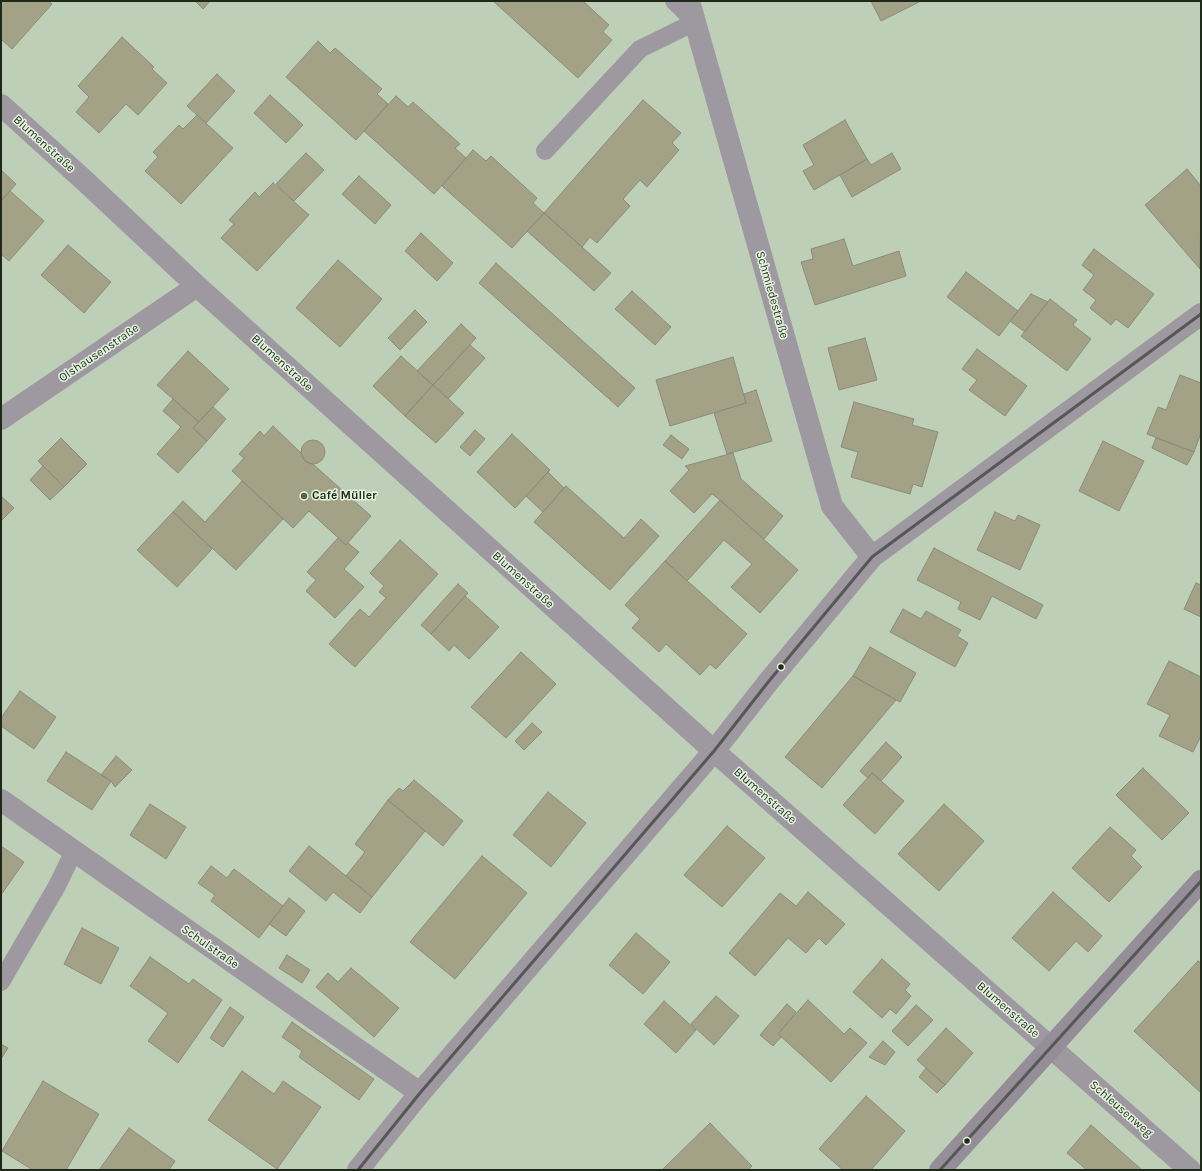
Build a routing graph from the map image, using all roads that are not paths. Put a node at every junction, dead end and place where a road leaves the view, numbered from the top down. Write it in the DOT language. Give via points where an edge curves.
graph roads {
  1 [pos="674,1"];
  2 [pos="689,1"];
  3 [pos="695,22"];
  4 [pos="1,105"];
  5 [pos="545,151"];
  6 [pos="197,286"];
  7 [pos="1201,314"];
  8 [pos="1,419"];
  9 [pos="872,556"];
  10 [pos="714,751"];
  11 [pos="1,800"];
  12 [pos="74,851"];
  13 [pos="1201,881"];
  14 [pos="1,982"];
  15 [pos="1052,1048"];
  16 [pos="420,1093"];
  17 [pos="358,1170"];
  18 [pos="940,1170"];
  19 [pos="1190,1170"];
  1 -- 3 [label="lane, Schmiedestraße"];
  2 -- 3 [label="street, Schmiedestraße"];
  3 -- 5 [label="lane" via="640,49"];
  3 -- 9 [label="street, Schmiedestraße" via="832,506"];
  4 -- 6 [label="street, Blumenstraße"];
  6 -- 8 [label="street, Olshausenstraße"];
  6 -- 10 [label="street, Blumenstraße"];
  7 -- 9 [label="street"];
  9 -- 10 [label="street"];
  10 -- 15 [label="street, Blumenstraße"];
  10 -- 16 [label="street"];
  11 -- 12 [label="street, Schulstraße"];
  12 -- 14 [label="lane" via="57,886"];
  12 -- 16 [label="street, Schulstraße"];
  13 -- 15 [label="street"];
  15 -- 18 [label="street"];
  15 -- 19 [label="street, Schleusenweg"];
  16 -- 17 [label="street"];
}
